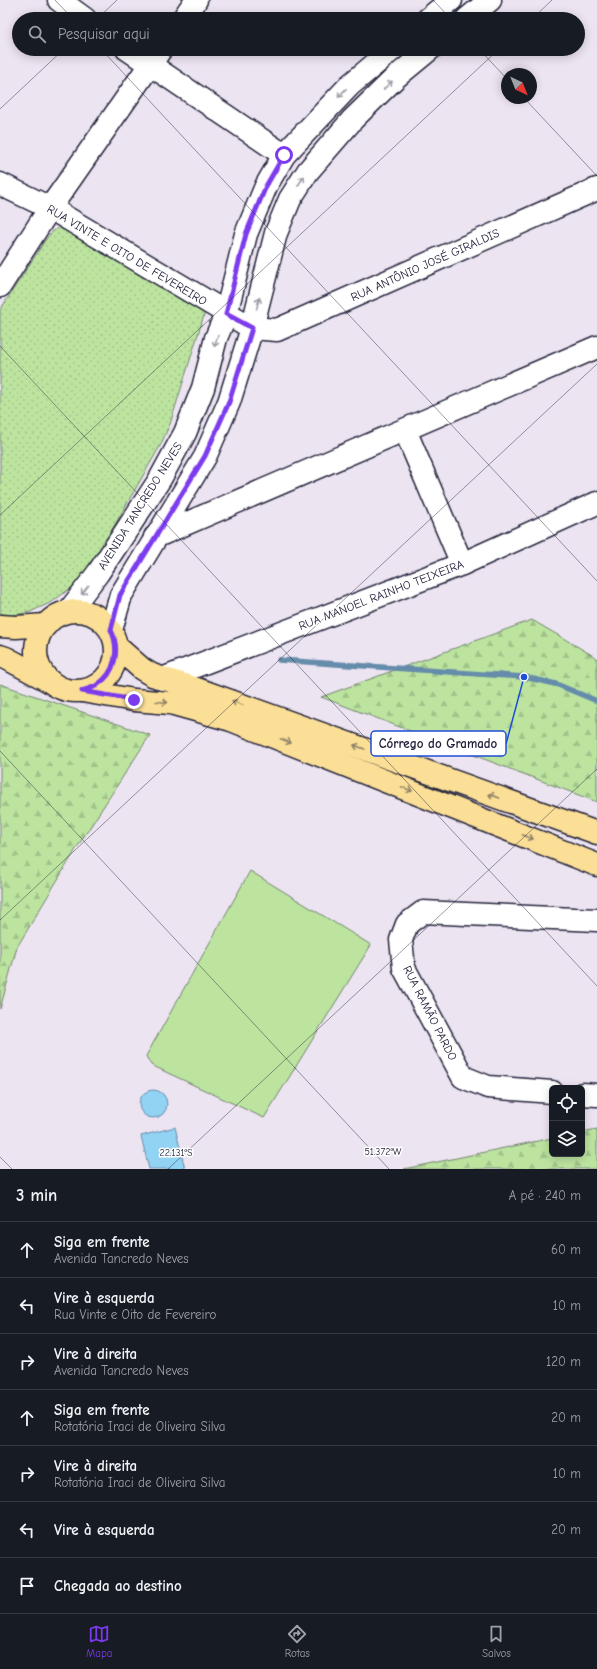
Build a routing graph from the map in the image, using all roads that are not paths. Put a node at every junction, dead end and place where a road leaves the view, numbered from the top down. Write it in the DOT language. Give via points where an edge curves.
graph roads {
  1 [pos="59,0"];
  2 [pos="196,0"];
  3 [pos="451,0"];
  4 [pos="490,0"];
  5 [pos="75,12"];
  6 [pos="188,12"];
  7 [pos="436,12"];
  8 [pos="475,12"];
  9 [pos="385,56"];
  10 [pos="422,56"];
  11 [pos="155,57"];
  12 [pos="284,155"];
  13 [pos="0,184"];
  14 [pos="597,189"];
  15 [pos="50,208"];
  16 [pos="0,286"];
  17 [pos="226,314"];
  18 [pos="252,328"];
  19 [pos="597,347"];
  20 [pos="405,430"];
  21 [pos="597,503"];
  22 [pos="155,537"];
  23 [pos="462,564"];
  24 [pos="69,611"];
  25 [pos="46,625"];
  26 [pos="0,626"];
  27 [pos="114,638"];
  28 [pos="0,656"];
  29 [pos="162,679"];
  30 [pos="52,683"];
  31 [pos="82,691"];
  32 [pos="597,832"];
  33 [pos="597,865"];
  34 [pos="597,920"];
  35 [pos="549,1092"];
  36 [pos="585,1094"];
  37 [pos="597,1095"];
  1 -- 5 [label="street"];
  2 -- 6 [label="street"];
  3 -- 7 [label="street"];
  4 -- 8 [label="street"];
  9 -- 12 [label="street, AVENIDA TANCREDO NEVES, one-way" via="350,85"];
  18 -- 10 [label="street, one-way" via="276,233 290,199 308,171 353,119"];
  11 -- 12 [label="street"];
  11 -- 15 [label="street"];
  12 -- 17 [label="street, AVENIDA TANCREDO NEVES" via="266,186 246,234"];
  13 -- 15 [label="street, RUA VINTE E OITO DE FEVEREIRO"];
  14 -- 18 [label="street, RUA ANTÔNIO JOSÉ GIRALDIS" via="277,330"];
  15 -- 16 [label="street"];
  15 -- 17 [label="street, RUA VINTE E OITO DE FEVEREIRO"];
  17 -- 18 [label="street, RUA VINTE E OITO DE FEVEREIRO"];
  17 -- 24 [label="street, AVENIDA TANCREDO NEVES, one-way" via="216,338 203,388 185,433 160,479 98,573"];
  18 -- 22 [label="street" via="229,402 205,456"];
  19 -- 20 [label="street"];
  20 -- 22 [label="street"];
  20 -- 23 [label="street"];
  21 -- 23 [label="street, RUA MANOEL RAINHO TEIXEIRA"];
  22 -- 27 [label="street" via="120,595"];
  23 -- 29 [label="street, RUA MANOEL RAINHO TEIXEIRA"];
  24 -- 25 [label="main road"];
  24 -- 27 [label="main road" via="83,611 96,615 107,624"];
  25 -- 26 [label="main road"];
  25 -- 30 [label="main road" via="38,637 36,650 38,664"];
  27 -- 29 [label="main road" via="142,669"];
  27 -- 31 [label="main road" via="115,661 108,676 96,686"];
  28 -- 30 [label="main road"];
  32 -- 29 [label="main road, one-way"];
  30 -- 31 [label="main road" via="68,690"];
  31 -- 33 [label="main road, one-way" via="170,703 231,720"];
  34 -- 35 [label="street, RUA RAMÃO PARDO" via="423,912 407,924 401,940 404,968 463,1077 488,1087"];
  36 -- 37 [label="street"];
}
